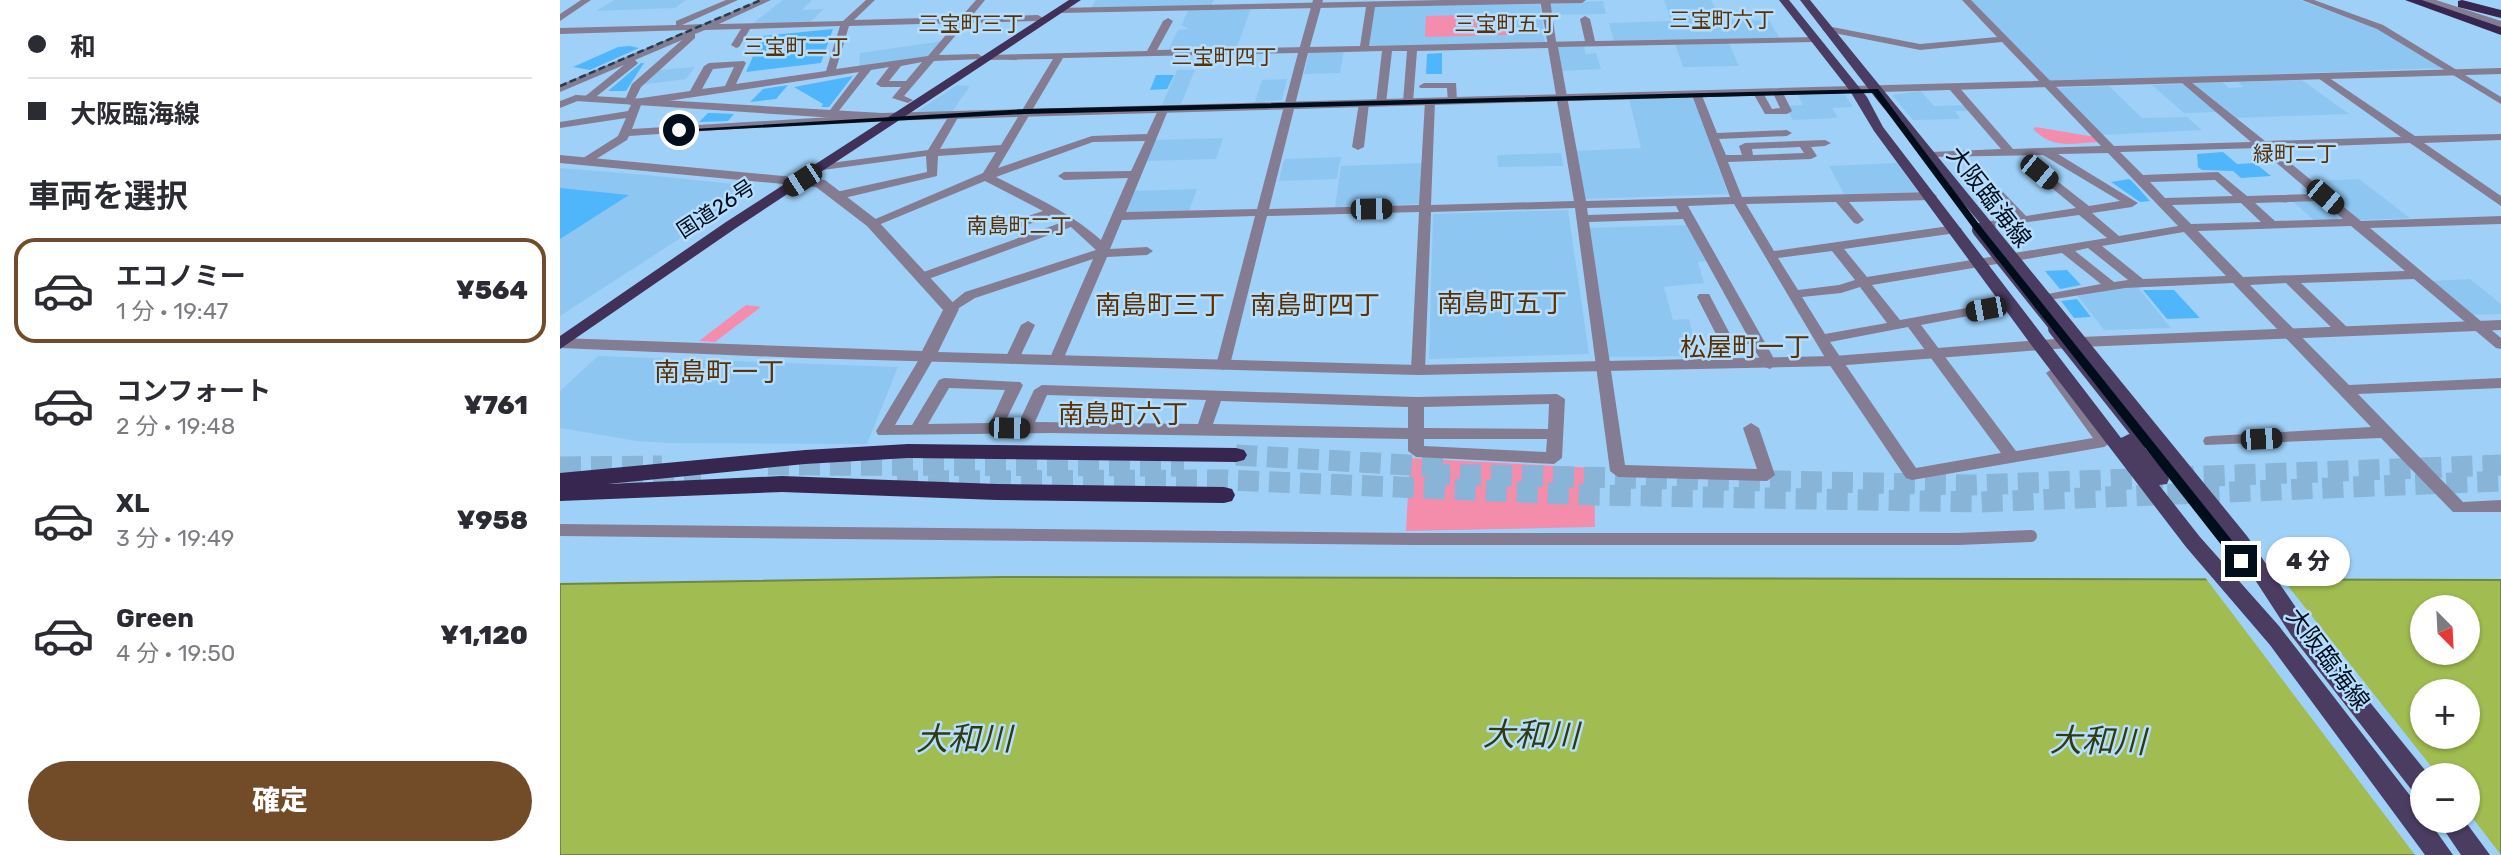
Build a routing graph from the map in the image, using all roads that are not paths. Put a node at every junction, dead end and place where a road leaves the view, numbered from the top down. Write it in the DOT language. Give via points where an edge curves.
graph roads {
  1 [pos="587,0"];
  2 [pos="734,0"];
  3 [pos="767,0"];
  4 [pos="871,0"];
  5 [pos="981,0"];
  6 [pos="1076,0"];
  7 [pos="1545,0"];
  8 [pos="1583,0"];
  9 [pos="1784,0"];
  10 [pos="1805,0"];
  11 [pos="1966,0"];
  12 [pos="2306,0"];
  13 [pos="2411,0"];
  14 [pos="2419,0"];
  15 [pos="2426,0"];
  16 [pos="2431,0"];
  17 [pos="2447,0"];
  18 [pos="1317,3"];
  19 [pos="1062,5"];
  20 [pos="1371,5"];
  21 [pos="2501,14"];
  22 [pos="560,18"];
  23 [pos="1038,18"];
  24 [pos="1585,19"];
  25 [pos="964,20"];
  26 [pos="1168,21"];
  27 [pos="846,23"];
  28 [pos="747,26"];
  29 [pos="2501,26"];
  30 [pos="670,27"];
  31 [pos="699,29"];
  32 [pos="1828,29"];
  33 [pos="563,31"];
  34 [pos="560,37"];
  35 [pos="1814,39"];
  36 [pos="2005,39"];
  37 [pos="736,45"];
  38 [pos="1591,45"];
  39 [pos="1553,46"];
  40 [pos="1412,48"];
  41 [pos="1364,49"];
  42 [pos="1387,49"];
  43 [pos="1304,50"];
  44 [pos="1151,53"];
  45 [pos="1060,55"];
  46 [pos="983,57"];
  47 [pos="932,58"];
  48 [pos="624,61"];
  49 [pos="898,63"];
  50 [pos="868,67"];
  51 [pos="2501,71"];
  52 [pos="830,73"];
  53 [pos="2455,73"];
  54 [pos="2322,76"];
  55 [pos="2186,81"];
  56 [pos="908,84"];
  57 [pos="2047,84"];
  58 [pos="1424,86"];
  59 [pos="730,87"];
  60 [pos="698,88"];
  61 [pos="1955,88"];
  62 [pos="560,89"];
  63 [pos="1875,90"];
  64 [pos="1856,91"];
  65 [pos="1758,93"];
  66 [pos="1777,93"];
  67 [pos="1697,95"];
  68 [pos="560,96"];
  69 [pos="582,98"];
  70 [pos="1560,98"];
  71 [pos="908,100"];
  72 [pos="1430,101"];
  73 [pos="1452,101"];
  74 [pos="2501,101"];
  75 [pos="633,102"];
  76 [pos="1408,102"];
  77 [pos="1364,103"];
  78 [pos="1381,103"];
  79 [pos="560,105"];
  80 [pos="1290,105"];
  81 [pos="1164,108"];
  82 [pos="1025,112"];
  83 [pos="832,114"];
  84 [pos="956,114"];
  85 [pos="889,117"];
  86 [pos="560,125"];
  87 [pos="625,133"];
  88 [pos="1787,133"];
  89 [pos="1151,136"];
  90 [pos="1712,136"];
  91 [pos="2501,137"];
  92 [pos="2413,139"];
  93 [pos="1825,144"];
  94 [pos="2263,145"];
  95 [pos="1003,148"];
  96 [pos="1359,148"];
  97 [pos="2113,150"];
  98 [pos="2046,152"];
  99 [pos="932,153"];
  100 [pos="2010,153"];
  101 [pos="1931,155"];
  102 [pos="560,159"];
  103 [pos="1721,159"];
  104 [pos="584,162"];
  105 [pos="823,167"];
  106 [pos="2039,172"];
  107 [pos="1135,174"];
  108 [pos="1064,176"];
  109 [pos="987,177"];
  110 [pos="795,179"];
  111 [pos="2141,179"];
  112 [pos="1998,194"];
  113 [pos="839,195"];
  114 [pos="1931,196"];
  115 [pos="2325,197"];
  116 [pos="1839,198"];
  117 [pos="2244,199"];
  118 [pos="1737,200"];
  119 [pos="1679,201"];
  120 [pos="2163,202"];
  121 [pos="2501,202"];
  122 [pos="1580,203"];
  123 [pos="1427,208"];
  124 [pos="1055,211"];
  125 [pos="2083,211"];
  126 [pos="1261,212"];
  127 [pos="1687,215"];
  128 [pos="1118,216"];
  129 [pos="1582,219"];
  130 [pos="1858,220"];
  131 [pos="2024,220"];
  132 [pos="2501,220"];
  133 [pos="1073,222"];
  134 [pos="872,223"];
  135 [pos="2358,223"];
  136 [pos="2272,225"];
  137 [pos="1012,226"];
  138 [pos="2188,228"];
  139 [pos="1973,229"];
  140 [pos="2117,240"];
  141 [pos="2092,245"];
  142 [pos="1837,248"];
  143 [pos="2066,250"];
  144 [pos="1104,251"];
  145 [pos="1147,251"];
  146 [pos="1771,255"];
  147 [pos="2016,258"];
  148 [pos="1981,264"];
  149 [pos="2418,275"];
  150 [pos="923,277"];
  151 [pos="2289,279"];
  152 [pos="2239,280"];
  153 [pos="1863,282"];
  154 [pos="2140,283"];
  155 [pos="2111,286"];
  156 [pos="1794,294"];
  157 [pos="2047,298"];
  158 [pos="1734,299"];
  159 [pos="2011,304"];
  160 [pos="951,309"];
  161 [pos="1905,324"];
  162 [pos="1028,325"];
  163 [pos="2501,325"];
  164 [pos="2478,326"];
  165 [pos="2344,332"];
  166 [pos="2292,334"];
  167 [pos="1756,339"];
  168 [pos="1821,339"];
  169 [pos="560,340"];
  170 [pos="2081,342"];
  171 [pos="2501,345"];
  172 [pos="2037,347"];
  173 [pos="1937,353"];
  174 [pos="928,356"];
  175 [pos="1012,359"];
  176 [pos="1056,360"];
  177 [pos="1835,361"];
  178 [pos="1770,364"];
  179 [pos="1223,365"];
  180 [pos="1602,366"];
  181 [pos="1418,370"];
  182 [pos="2501,383"];
  183 [pos="2346,390"];
  184 [pos="1214,396"];
  185 [pos="1416,402"];
  186 [pos="995,428"];
  187 [pos="1751,428"];
  188 [pos="917,429"];
  189 [pos="1024,429"];
  190 [pos="1203,430"];
  191 [pos="2386,432"];
  192 [pos="2139,433"];
  193 [pos="1556,434"];
  194 [pos="1416,436"];
  195 [pos="2211,441"];
  196 [pos="1236,455"];
  197 [pos="2012,457"];
  198 [pos="560,481"];
  199 [pos="560,494"];
  200 [pos="1224,495"];
  201 [pos="2501,506"];
  202 [pos="560,530"];
  203 [pos="2031,536"];
  204 [pos="2216,542"];
  205 [pos="2410,770"];
  206 [pos="2460,833"];
  207 [pos="2440,855"];
  208 [pos="2477,855"];
  1 -- 22 [label="street"];
  2 -- 30 [label="street"];
  3 -- 31 [label="street"];
  4 -- 27 [label="street"];
  5 -- 25 [label="street"];
  6 -- 19 [label="highway, 国道26号"];
  7 -- 8 [label="street"];
  7 -- 20 [label="street"];
  7 -- 39 [label="street"];
  9 -- 35 [label="main road, 大阪臨海線"];
  10 -- 32 [label="main road, 大阪臨海線"];
  11 -- 36 [label="street"];
  12 -- 53 [label="street" via="2380,27"];
  13 -- 29 [label="highway"];
  14 -- 29 [label="highway"];
  15 -- 29 [label="street"];
  16 -- 29 [label="highway"];
  17 -- 21 [label="highway"];
  18 -- 19 [label="street"];
  18 -- 20 [label="street"];
  18 -- 43 [label="street"];
  19 -- 23 [label="highway, 国道26号"];
  19 -- 46 [label="highway, 国道26号"];
  20 -- 41 [label="street"];
  23 -- 25 [label="street"];
  23 -- 46 [label="highway, 国道26号"];
  24 -- 38 [label="street"];
  25 -- 27 [label="street"];
  25 -- 47 [label="street"];
  26 -- 44 [label="street"];
  27 -- 28 [label="street"];
  27 -- 52 [label="street"];
  28 -- 31 [label="street"];
  28 -- 37 [label="street"];
  30 -- 31 [label="street"];
  30 -- 33 [label="street"];
  31 -- 48 [label="street"];
  31 -- 75 [label="street" via="636,86"];
  32 -- 36 [label="street" via="1920,47"];
  32 -- 63 [label="main road, 大阪臨海線"];
  33 -- 34 [label="street"];
  35 -- 38 [label="street"];
  35 -- 64 [label="main road, 大阪臨海線"];
  36 -- 57 [label="street"];
  38 -- 39 [label="street"];
  39 -- 40 [label="street"];
  39 -- 70 [label="street"];
  40 -- 42 [label="street"];
  40 -- 76 [label="street"];
  41 -- 42 [label="street"];
  41 -- 43 [label="street"];
  42 -- 78 [label="street"];
  43 -- 44 [label="street"];
  43 -- 80 [label="street"];
  44 -- 45 [label="street"];
  45 -- 46 [label="street"];
  45 -- 82 [label="street"];
  46 -- 47 [label="street"];
  46 -- 71 [label="highway, 国道26号"];
  46 -- 85 [label="highway, 国道26号"];
  47 -- 49 [label="street"];
  47 -- 56 [label="street"];
  48 -- 62 [label="street"];
  48 -- 69 [label="street" via="635,62"];
  49 -- 50 [label="street"];
  49 -- 56 [label="street" via="881,84"];
  50 -- 52 [label="street"];
  50 -- 83 [label="street"];
  51 -- 53 [label="street"];
  52 -- 59 [label="street"];
  53 -- 54 [label="street"];
  53 -- 74 [label="street"];
  54 -- 55 [label="street"];
  54 -- 92 [label="street"];
  55 -- 57 [label="street"];
  55 -- 94 [label="street"];
  56 -- 71 [label="street" via="897,98"];
  57 -- 61 [label="street"];
  57 -- 97 [label="street"];
  58 -- 73 [label="street" via="1452,85"];
  59 -- 60 [label="street"];
  59 -- 60 [label="street" via="741,63 709,66"];
  60 -- 75 [label="street"];
  61 -- 63 [label="street"];
  61 -- 100 [label="street"];
  63 -- 64 [label="street"];
  63 -- 101 [label="main road"];
  63 -- 139 [label="main road, 大阪臨海線"];
  64 -- 66 [label="street"];
  64 -- 114 [label="main road" via="1878,128"];
  64 -- 139 [label="main road, 大阪臨海線"];
  65 -- 66 [label="street"];
  65 -- 66 [label="street" via="1769,112 1787,111"];
  65 -- 67 [label="street"];
  67 -- 70 [label="street"];
  67 -- 90 [label="street"];
  68 -- 69 [label="street"];
  69 -- 75 [label="street"];
  69 -- 79 [label="street"];
  70 -- 73 [label="street"];
  70 -- 122 [label="street"];
  71 -- 85 [label="highway, 国道26号"];
  72 -- 73 [label="street"];
  72 -- 76 [label="street"];
  72 -- 123 [label="street"];
  75 -- 83 [label="street"];
  75 -- 86 [label="street"];
  75 -- 87 [label="street"];
  76 -- 78 [label="street"];
  77 -- 78 [label="street"];
  77 -- 80 [label="street"];
  77 -- 96 [label="street" via="1365,128"];
  80 -- 81 [label="street"];
  80 -- 126 [label="street"];
  81 -- 82 [label="street"];
  81 -- 89 [label="street"];
  82 -- 84 [label="street"];
  82 -- 95 [label="street"];
  83 -- 85 [label="street"];
  84 -- 85 [label="street"];
  84 -- 99 [label="street"];
  85 -- 87 [label="street"];
  85 -- 105 [label="highway, 国道26号"];
  85 -- 110 [label="highway, 国道26号"];
  87 -- 104 [label="street"];
  88 -- 90 [label="street"];
  89 -- 107 [label="street"];
  89 -- 109 [label="street" via="1092,139"];
  90 -- 103 [label="street"];
  91 -- 92 [label="street"];
  92 -- 94 [label="street"];
  92 -- 121 [label="street"];
  93 -- 103 [label="street" via="1804,144 1811,156"];
  94 -- 97 [label="street"];
  94 -- 115 [label="street"];
  95 -- 99 [label="street"];
  95 -- 109 [label="street"];
  97 -- 98 [label="street"];
  97 -- 111 [label="street"];
  98 -- 100 [label="street"];
  98 -- 125 [label="street" via="2132,204"];
  99 -- 105 [label="street"];
  99 -- 113 [label="street" via="933,174"];
  100 -- 101 [label="street"];
  101 -- 139 [label="main road"];
  102 -- 104 [label="street"];
  103 -- 118 [label="street"];
  104 -- 110 [label="street"];
  105 -- 110 [label="highway, 国道26号"];
  106 -- 125 [label="street"];
  107 -- 108 [label="street"];
  107 -- 128 [label="street"];
  109 -- 124 [label="street"];
  109 -- 134 [label="street"];
  110 -- 113 [label="street" via="820,183"];
  110 -- 169 [label="highway, 国道26号"];
  111 -- 117 [label="street" via="2218,176"];
  111 -- 120 [label="street"];
  112 -- 131 [label="street"];
  113 -- 134 [label="street"];
  114 -- 116 [label="street"];
  114 -- 139 [label="main road"];
  115 -- 117 [label="street"];
  115 -- 135 [label="street"];
  116 -- 118 [label="street"];
  116 -- 130 [label="street"];
  117 -- 120 [label="street"];
  117 -- 136 [label="street"];
  118 -- 119 [label="street"];
  118 -- 146 [label="street"];
  119 -- 122 [label="street"];
  119 -- 127 [label="street"];
  120 -- 138 [label="street"];
  122 -- 123 [label="street"];
  122 -- 129 [label="street"];
  123 -- 126 [label="street"];
  123 -- 181 [label="street"];
  124 -- 133 [label="street"];
  124 -- 137 [label="street"];
  125 -- 131 [label="street"];
  125 -- 140 [label="street"];
  126 -- 128 [label="street"];
  126 -- 179 [label="street"];
  127 -- 129 [label="street"];
  127 -- 158 [label="street"];
  128 -- 144 [label="street"];
  129 -- 180 [label="street"];
  131 -- 139 [label="street"];
  132 -- 135 [label="street"];
  133 -- 144 [label="street"];
  133 -- 150 [label="street"];
  134 -- 150 [label="street"];
  135 -- 136 [label="street"];
  135 -- 149 [label="street"];
  136 -- 138 [label="street"];
  138 -- 140 [label="street"];
  138 -- 152 [label="street"];
  139 -- 142 [label="street"];
  139 -- 147 [label="main road"];
  139 -- 148 [label="main road"];
  139 -- 192 [label="main road, 大阪臨海線"];
  140 -- 141 [label="street"];
  141 -- 143 [label="street"];
  141 -- 154 [label="street"];
  142 -- 146 [label="street"];
  142 -- 153 [label="street"];
  143 -- 147 [label="street"];
  143 -- 155 [label="street"];
  144 -- 145 [label="street"];
  144 -- 160 [label="street" via="970,295"];
  144 -- 176 [label="street"];
  146 -- 156 [label="street"];
  147 -- 148 [label="street"];
  147 -- 157 [label="main road"];
  148 -- 153 [label="street"];
  148 -- 159 [label="main road"];
  149 -- 151 [label="street"];
  149 -- 164 [label="street"];
  150 -- 160 [label="street"];
  151 -- 152 [label="street"];
  151 -- 165 [label="street"];
  152 -- 154 [label="street"];
  152 -- 166 [label="street"];
  153 -- 156 [label="street"];
  153 -- 161 [label="street"];
  154 -- 155 [label="street"];
  155 -- 157 [label="street"];
  156 -- 168 [label="street"];
  157 -- 170 [label="main road"];
  158 -- 167 [label="street"];
  158 -- 167 [label="street" via="1705,299 1726,341"];
  159 -- 161 [label="street"];
  159 -- 172 [label="main road"];
  160 -- 174 [label="street"];
  161 -- 168 [label="street"];
  161 -- 173 [label="street"];
  162 -- 175 [label="street"];
  163 -- 164 [label="street"];
  164 -- 165 [label="street"];
  164 -- 171 [label="street"];
  165 -- 166 [label="street"];
  166 -- 170 [label="street"];
  166 -- 183 [label="street"];
  167 -- 178 [label="street"];
  168 -- 177 [label="street"];
  169 -- 174 [label="street"];
  170 -- 172 [label="street"];
  170 -- 192 [label="main road"];
  172 -- 173 [label="street"];
  172 -- 197 [label="street" via="2104,443"];
  172 -- 204 [label="main road"];
  173 -- 177 [label="street"];
  173 -- 197 [label="street"];
  174 -- 175 [label="street"];
  174 -- 188 [label="street" via="884,431"];
  175 -- 176 [label="street"];
  176 -- 179 [label="street"];
  177 -- 178 [label="street"];
  177 -- 197 [label="street" via="1912,474"];
  178 -- 180 [label="street"];
  179 -- 181 [label="street"];
  180 -- 181 [label="street"];
  180 -- 187 [label="street" via="1618,471 1767,475"];
  182 -- 183 [label="street"];
  183 -- 191 [label="street"];
  184 -- 185 [label="street"];
  184 -- 189 [label="street" via="1042,390"];
  184 -- 190 [label="street"];
  185 -- 193 [label="street" via="1557,399"];
  185 -- 194 [label="street"];
  186 -- 188 [label="street"];
  186 -- 188 [label="street" via="1015,385 944,383"];
  186 -- 189 [label="street"];
  189 -- 190 [label="street"];
  190 -- 194 [label="street"];
  191 -- 195 [label="street"];
  191 -- 201 [label="street" via="2459,508"];
  192 -- 204 [label="main road, 大阪臨海線"];
  192 -- 204 [label="main road"];
  193 -- 194 [label="street"];
  193 -- 194 [label="street" via="1554,458 1416,451"];
  196 -- 198 [label="highway" via="908,451"];
  199 -- 200 [label="highway" via="782,484"];
  202 -- 203 [label="street" via="1413,539"];
  204 -- 205 [label="main road, 大阪臨海線" via="2305,638"];
  204 -- 207 [label="main road, 大阪臨海線" via="2278,641"];
  206 -- 208 [label="main road"];
}
